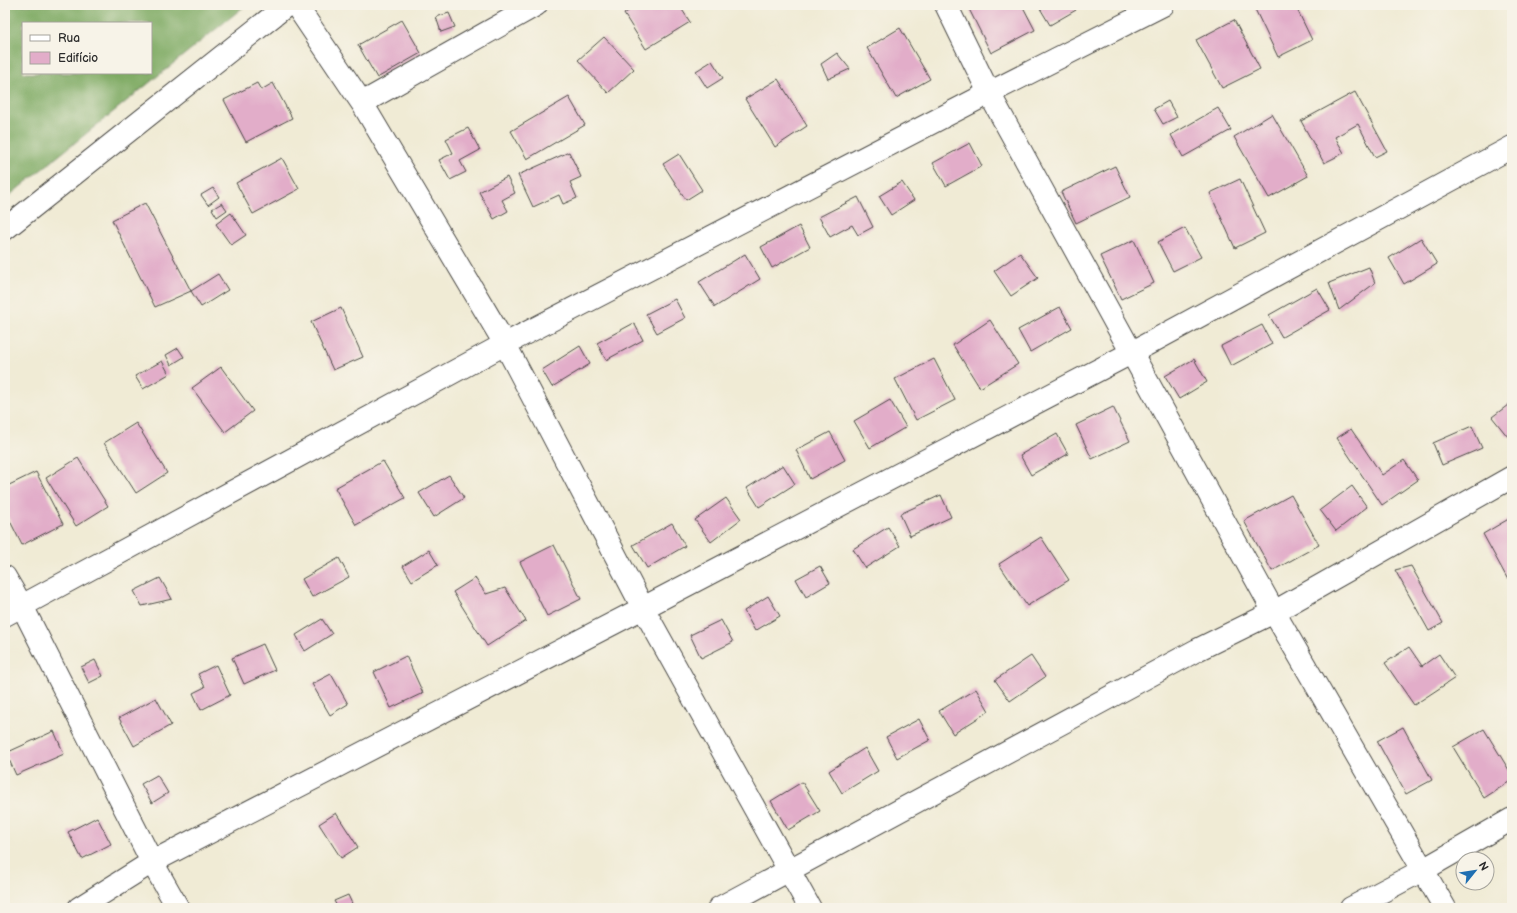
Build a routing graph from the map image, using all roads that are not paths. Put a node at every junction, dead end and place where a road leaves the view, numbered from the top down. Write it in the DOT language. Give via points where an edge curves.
graph roads {
  1 [pos="287,5"];
  2 [pos="296,5"];
  3 [pos="536,5"];
  4 [pos="946,5"];
  5 [pos="1163,5"];
  6 [pos="989,94"];
  7 [pos="362,103"];
  8 [pos="1512,147"];
  9 [pos="5,229"];
  10 [pos="505,344"];
  11 [pos="1131,353"];
  12 [pos="1512,477"];
  13 [pos="5,577"];
  14 [pos="643,608"];
  15 [pos="13,611"];
  16 [pos="1274,612"];
  17 [pos="1512,819"];
  18 [pos="152,862"];
  19 [pos="1423,870"];
  20 [pos="790,871"];
  21 [pos="79,908"];
  22 [pos="178,908"];
  23 [pos="719,908"];
  24 [pos="810,908"];
  25 [pos="1351,908"];
  26 [pos="1445,908"];
  1 -- 9 [label="street"];
  2 -- 7 [label="street"];
  3 -- 7 [label="street"];
  4 -- 6 [label="street"];
  5 -- 6 [label="street"];
  6 -- 10 [label="street"];
  6 -- 11 [label="street"];
  7 -- 10 [label="street"];
  8 -- 11 [label="street"];
  10 -- 14 [label="street"];
  10 -- 15 [label="street"];
  11 -- 14 [label="street"];
  11 -- 16 [label="street"];
  12 -- 16 [label="street"];
  13 -- 15 [label="street"];
  14 -- 18 [label="street"];
  14 -- 20 [label="street"];
  15 -- 18 [label="street"];
  16 -- 19 [label="street"];
  16 -- 20 [label="street" via="1197,650"];
  17 -- 19 [label="street"];
  18 -- 21 [label="street"];
  18 -- 22 [label="street"];
  19 -- 25 [label="street"];
  19 -- 26 [label="street"];
  20 -- 23 [label="street"];
  20 -- 24 [label="street"];
}
